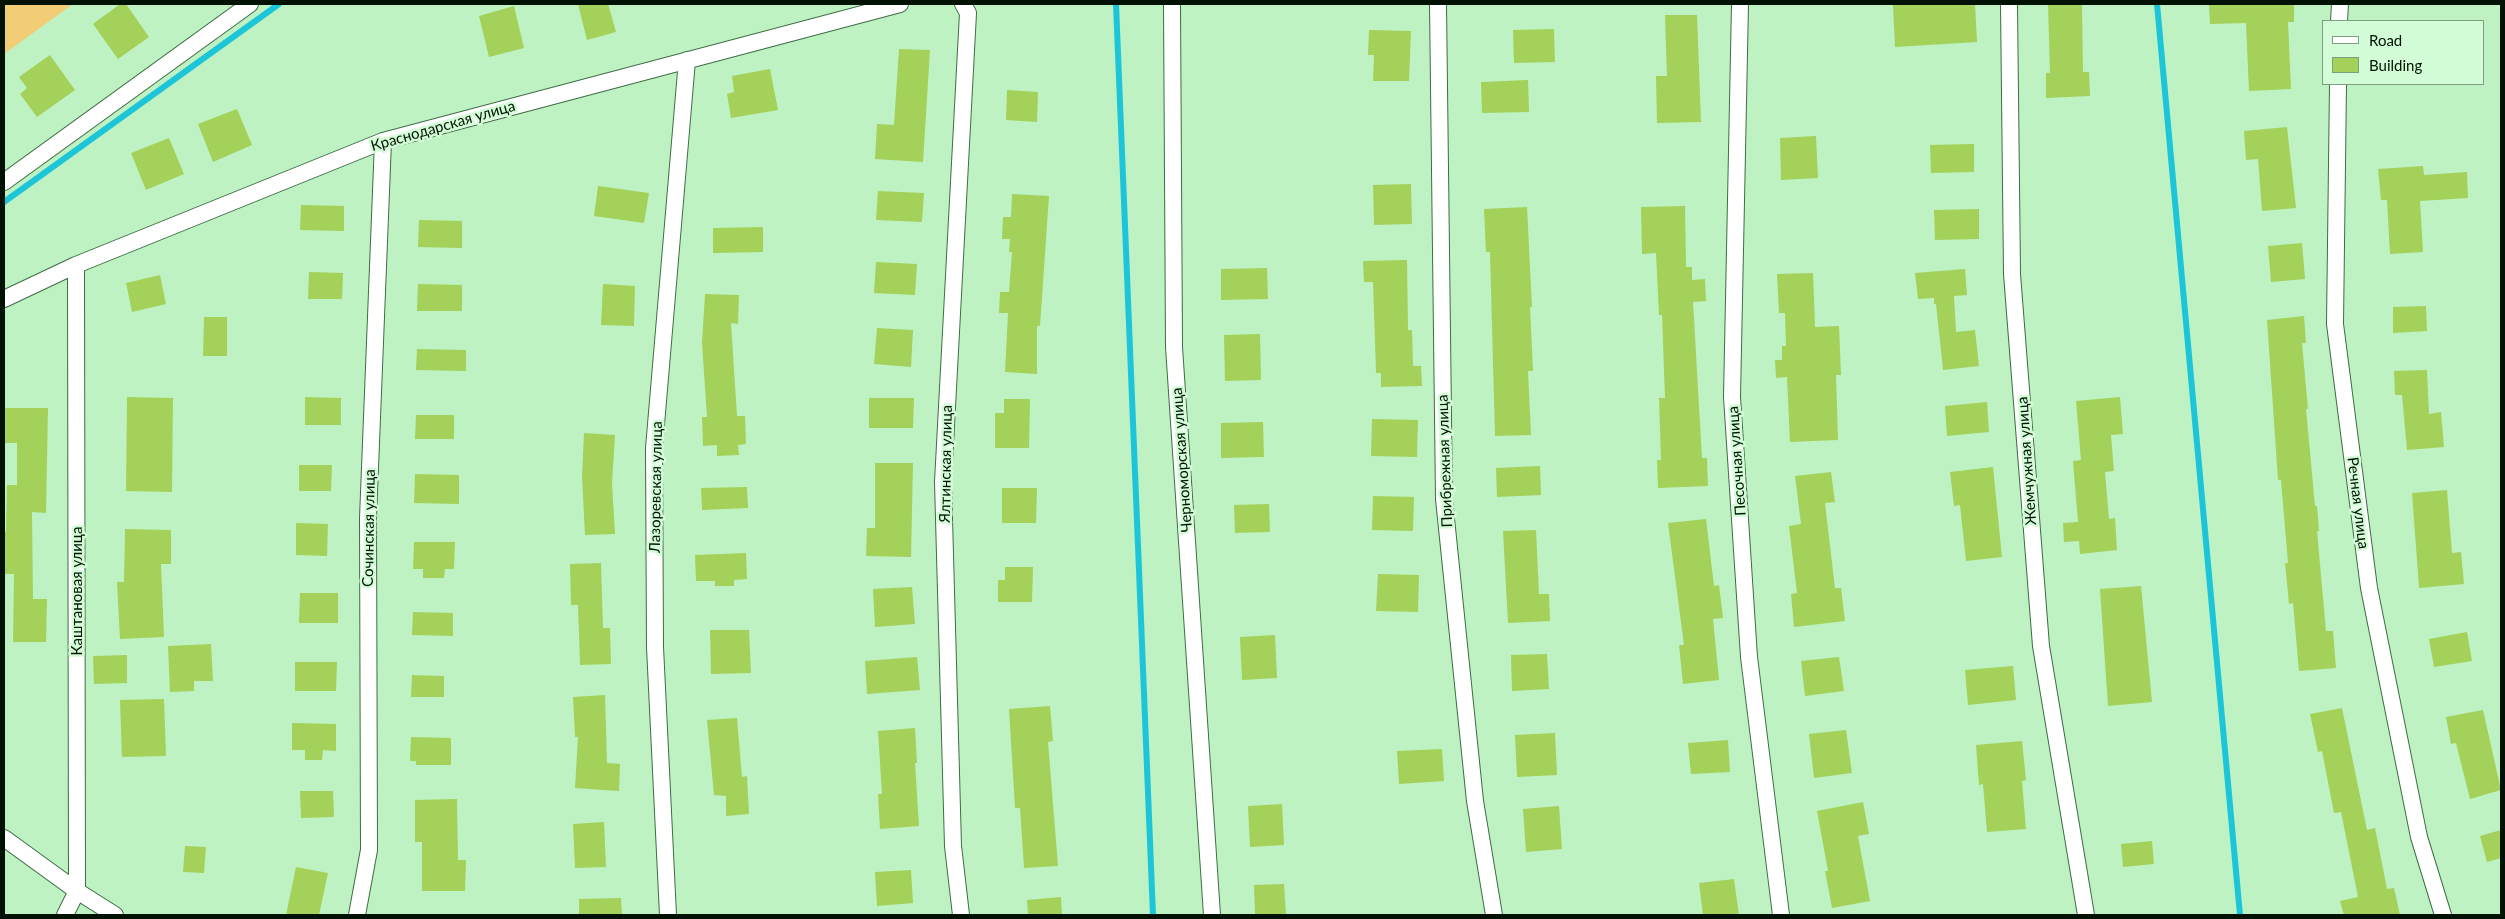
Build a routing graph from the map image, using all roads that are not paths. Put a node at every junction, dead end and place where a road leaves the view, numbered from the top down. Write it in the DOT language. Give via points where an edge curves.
graph roads {
  1 [pos="250,4"];
  2 [pos="900,4"];
  3 [pos="1172,4"];
  4 [pos="1438,4"];
  5 [pos="1740,4"];
  6 [pos="2009,4"];
  7 [pos="2340,4"];
  8 [pos="966,8"];
  9 [pos="2339,20"];
  10 [pos="688,60"];
  11 [pos="2338,85"];
  12 [pos="383,141"];
  13 [pos="4,182"];
  14 [pos="76,265"];
  15 [pos="4,299"];
  16 [pos="4,838"];
  17 [pos="77,891"];
  18 [pos="65,915"];
  19 [pos="115,915"];
  20 [pos="357,915"];
  21 [pos="668,915"];
  22 [pos="961,915"];
  23 [pos="1212,915"];
  24 [pos="1494,915"];
  25 [pos="1782,915"];
  26 [pos="2086,915"];
  27 [pos="2442,915"];
  1 -- 13 [label="street"];
  2 -- 10 [label="street, Краснодарская улица"];
  3 -- 23 [label="street, Черноморская улица" via="1174,347"];
  4 -- 24 [label="street, Прибрежная улица" via="1444,499 1475,801"];
  5 -- 25 [label="street, Песочная улица" via="1732,397 1749,657"];
  6 -- 26 [label="street, Жемчужная улица" via="2012,274 2040,636"];
  7 -- 9 [label="street"];
  8 -- 22 [label="street, Ялтинская улица" via="943,482 953,846"];
  10 -- 12 [label="street, Краснодарская улица"];
  10 -- 21 [label="street, Лазоревская улица" via="654,448 655,647"];
  11 -- 27 [label="street, Речная улица" via="2335,324 2369,588 2419,837"];
  12 -- 14 [label="street, Краснодарская улица"];
  12 -- 20 [label="street, Сочинская улица" via="368,518 369,850"];
  14 -- 15 [label="street, Краснодарская улица"];
  14 -- 17 [label="street, Каштановая улица"];
  16 -- 17 [label="street"];
  17 -- 18 [label="street, Каштановая улица"];
  17 -- 19 [label="street"];
}
